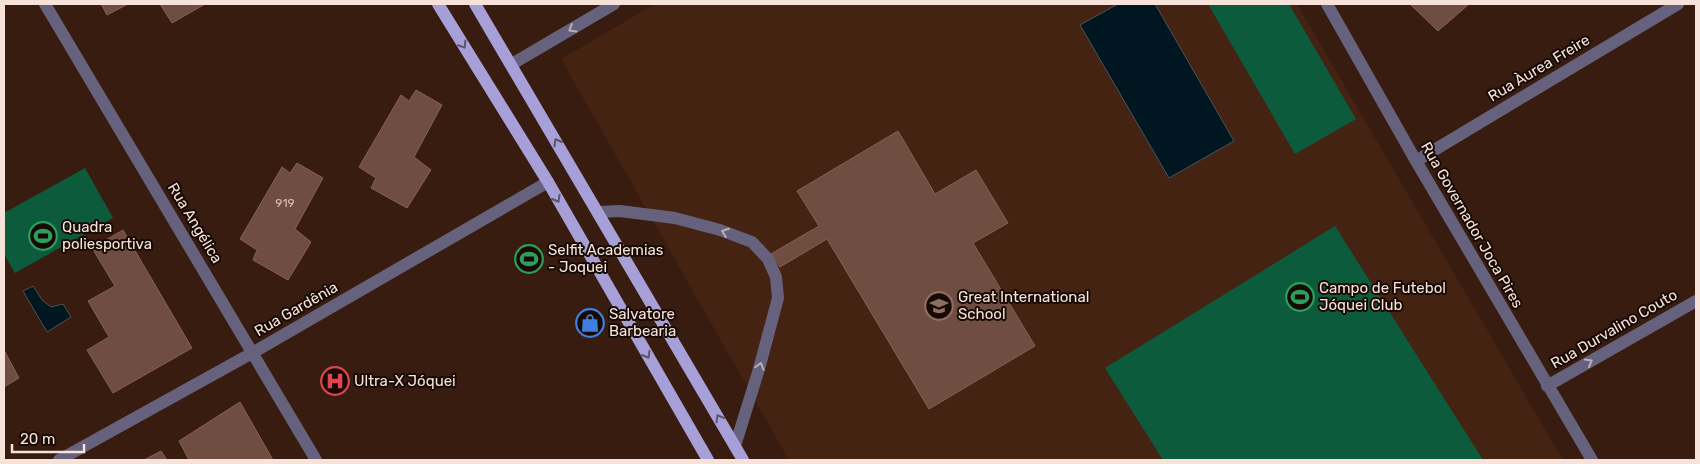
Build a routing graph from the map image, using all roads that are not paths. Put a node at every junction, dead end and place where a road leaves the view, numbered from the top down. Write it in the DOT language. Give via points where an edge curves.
graph roads {
  1 [pos="45,4"];
  2 [pos="438,4"];
  3 [pos="475,4"];
  4 [pos="487,4"];
  5 [pos="614,4"];
  6 [pos="1327,4"];
  7 [pos="1678,4"];
  8 [pos="491,30"];
  9 [pos="512,64"];
  10 [pos="1416,161"];
  11 [pos="548,182"];
  12 [pos="598,212"];
  13 [pos="1696,301"];
  14 [pos="254,352"];
  15 [pos="1547,386"];
  16 [pos="735,446"];
  17 [pos="59,460"];
  18 [pos="316,460"];
  19 [pos="708,460"];
  20 [pos="743,460"];
  21 [pos="1592,460"];
  1 -- 14 [label="street, Rua Angélica"];
  2 -- 11 [label="main road, one-way"];
  3 -- 8 [label="main road"];
  4 -- 8 [label="main road"];
  5 -- 9 [label="street, one-way"];
  6 -- 10 [label="street, Rua Governador Joca Pires"];
  7 -- 10 [label="street, Rua Àurea Freire"];
  8 -- 9 [label="main road"];
  12 -- 9 [label="main road, one-way"];
  10 -- 15 [label="street, Rua Governador Joca Pires"];
  11 -- 14 [label="street, Rua Gardênia"];
  11 -- 19 [label="main road, one-way"];
  16 -- 12 [label="main road, one-way"];
  16 -- 12 [label="street, one-way" via="778,298 776,277 768,259 752,242 720,230 675,218 620,211"];
  15 -- 13 [label="street, Rua Durvalino Couto, one-way"];
  14 -- 17 [label="street, Rua Gardênia"];
  14 -- 18 [label="street, Rua Angélica"];
  15 -- 21 [label="street, Rua Governador Joca Pires"];
  16 -- 20 [label="main road"];
}
